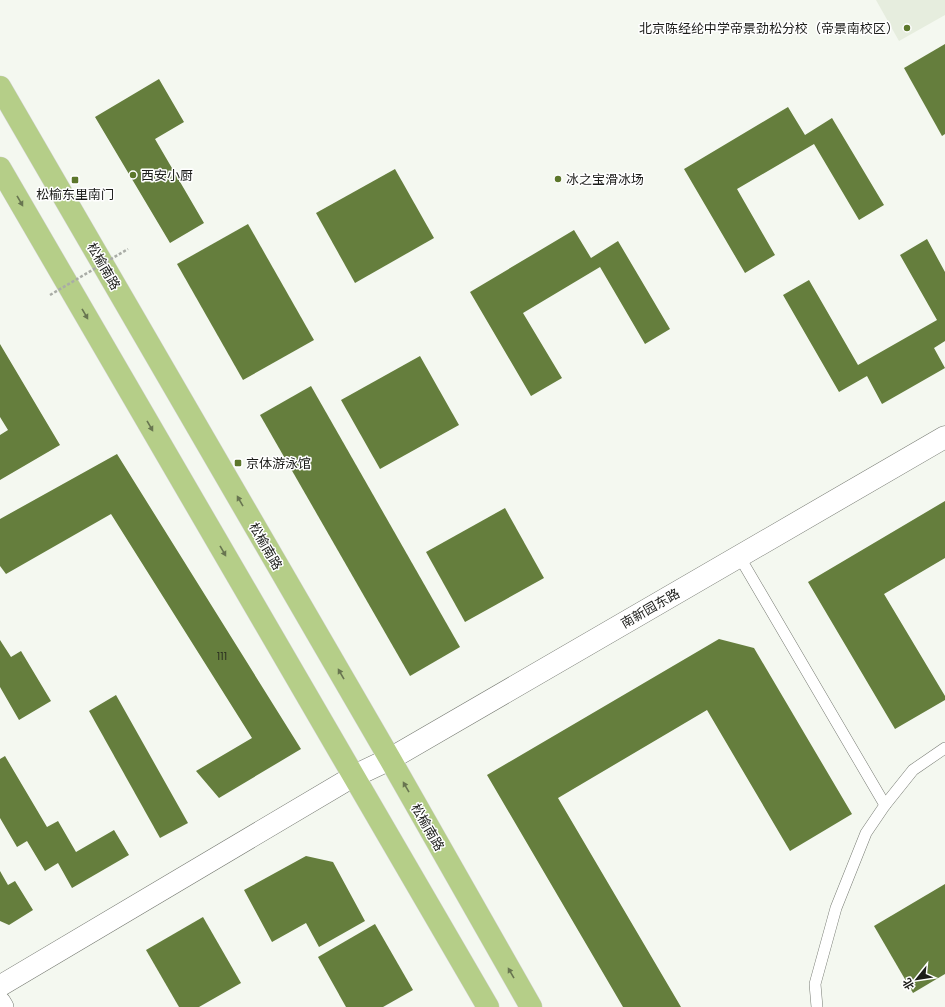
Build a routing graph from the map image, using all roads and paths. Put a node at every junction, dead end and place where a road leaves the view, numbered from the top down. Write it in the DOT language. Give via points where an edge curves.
graph roads {
  1 [pos="0,87"];
  2 [pos="0,168"];
  3 [pos="128,249"];
  4 [pos="50,295"];
  5 [pos="945,437"];
  6 [pos="739,556"];
  7 [pos="945,748"];
  8 [pos="390,759"];
  9 [pos="354,776"];
  10 [pos="885,805"];
  11 [pos="0,986"];
  12 [pos="0,1002"];
  13 [pos="3,1007"];
  14 [pos="488,1007"];
  15 [pos="531,1007"];
  16 [pos="817,1007"];
  8 -- 1 [label="main road, 松榆南路, one-way"];
  2 -- 9 [label="main road, one-way"];
  3 -- 4 [label="path, bridge"];
  5 -- 6 [label="street, 南新园东路"];
  6 -- 8 [label="street, 南新园东路"];
  6 -- 10 [label="lane"];
  7 -- 10 [label="lane" via="913,770"];
  8 -- 9 [label="street, 南新园东路"];
  15 -- 8 [label="main road, 松榆南路, one-way"];
  9 -- 11 [label="street"];
  9 -- 14 [label="main road"];
  10 -- 16 [label="lane" via="866,833 836,908 816,984"];
  12 -- 13 [label="street"];
}
